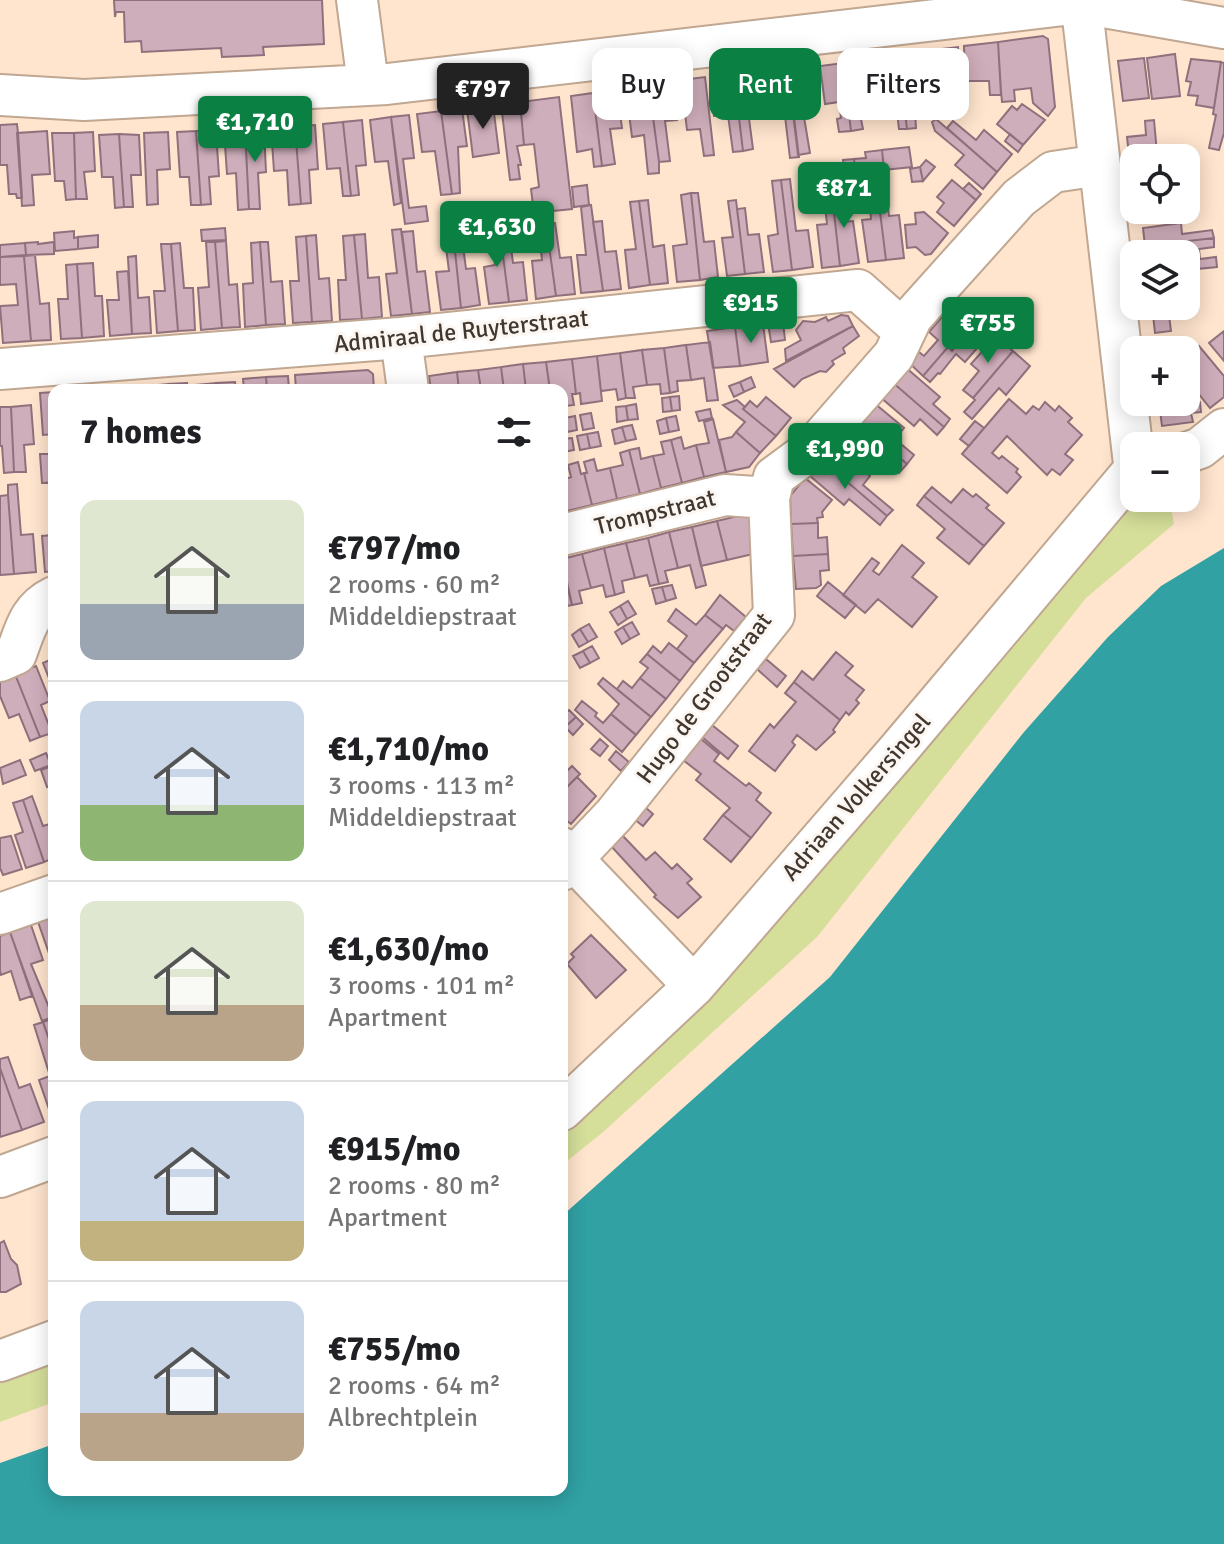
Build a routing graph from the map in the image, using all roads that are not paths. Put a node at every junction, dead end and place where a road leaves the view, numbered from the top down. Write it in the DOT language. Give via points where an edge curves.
graph roads {
  1 [pos="357,0"];
  2 [pos="1081,2"];
  3 [pos="938,11"];
  4 [pos="1224,28"];
  5 [pos="368,84"];
  6 [pos="0,95"];
  7 [pos="1100,165"];
  8 [pos="905,332"];
  9 [pos="401,338"];
  10 [pos="0,369"];
  11 [pos="407,384"];
  12 [pos="1224,429"];
  13 [pos="1130,432"];
  14 [pos="1200,448"];
  15 [pos="1120,484"];
  16 [pos="769,498"];
  17 [pos="568,534"];
  18 [pos="48,600"];
  19 [pos="0,661"];
  20 [pos="568,857"];
  21 [pos="568,861"];
  22 [pos="48,897"];
  23 [pos="0,914"];
  24 [pos="694,986"];
  25 [pos="568,1104"];
  26 [pos="48,1159"];
  27 [pos="0,1177"];
  28 [pos="48,1343"];
  29 [pos="0,1361"];
  1 -- 5 [label="street"];
  2 -- 3 [label="street"];
  2 -- 4 [label="street"];
  2 -- 7 [label="street"];
  3 -- 5 [label="street"];
  5 -- 6 [label="street" via="84,100"];
  7 -- 8 [label="street" via="1053,172 1019,198 912,317"];
  7 -- 13 [label="street"];
  8 -- 9 [label="street, Admiraal de Ruyterstraat" via="858,290"];
  8 -- 16 [label="street" via="894,355 812,449 774,477"];
  9 -- 10 [label="street, Admiraal de Ruyterstraat"];
  9 -- 11 [label="street"];
  12 -- 14 [label="street"];
  15 -- 24 [label="street, Adriaan Volkersingel"];
  16 -- 17 [label="street, Trompstraat" via="725,495"];
  16 -- 20 [label="street, Hugo de Grootstraat" via="774,615 614,815"];
  18 -- 19 [label="street" via="30,614 16,654"];
  21 -- 24 [label="street"];
  22 -- 23 [label="street"];
  24 -- 25 [label="street, Adriaan Volkersingel"];
  26 -- 27 [label="street"];
  28 -- 29 [label="street"];
}
